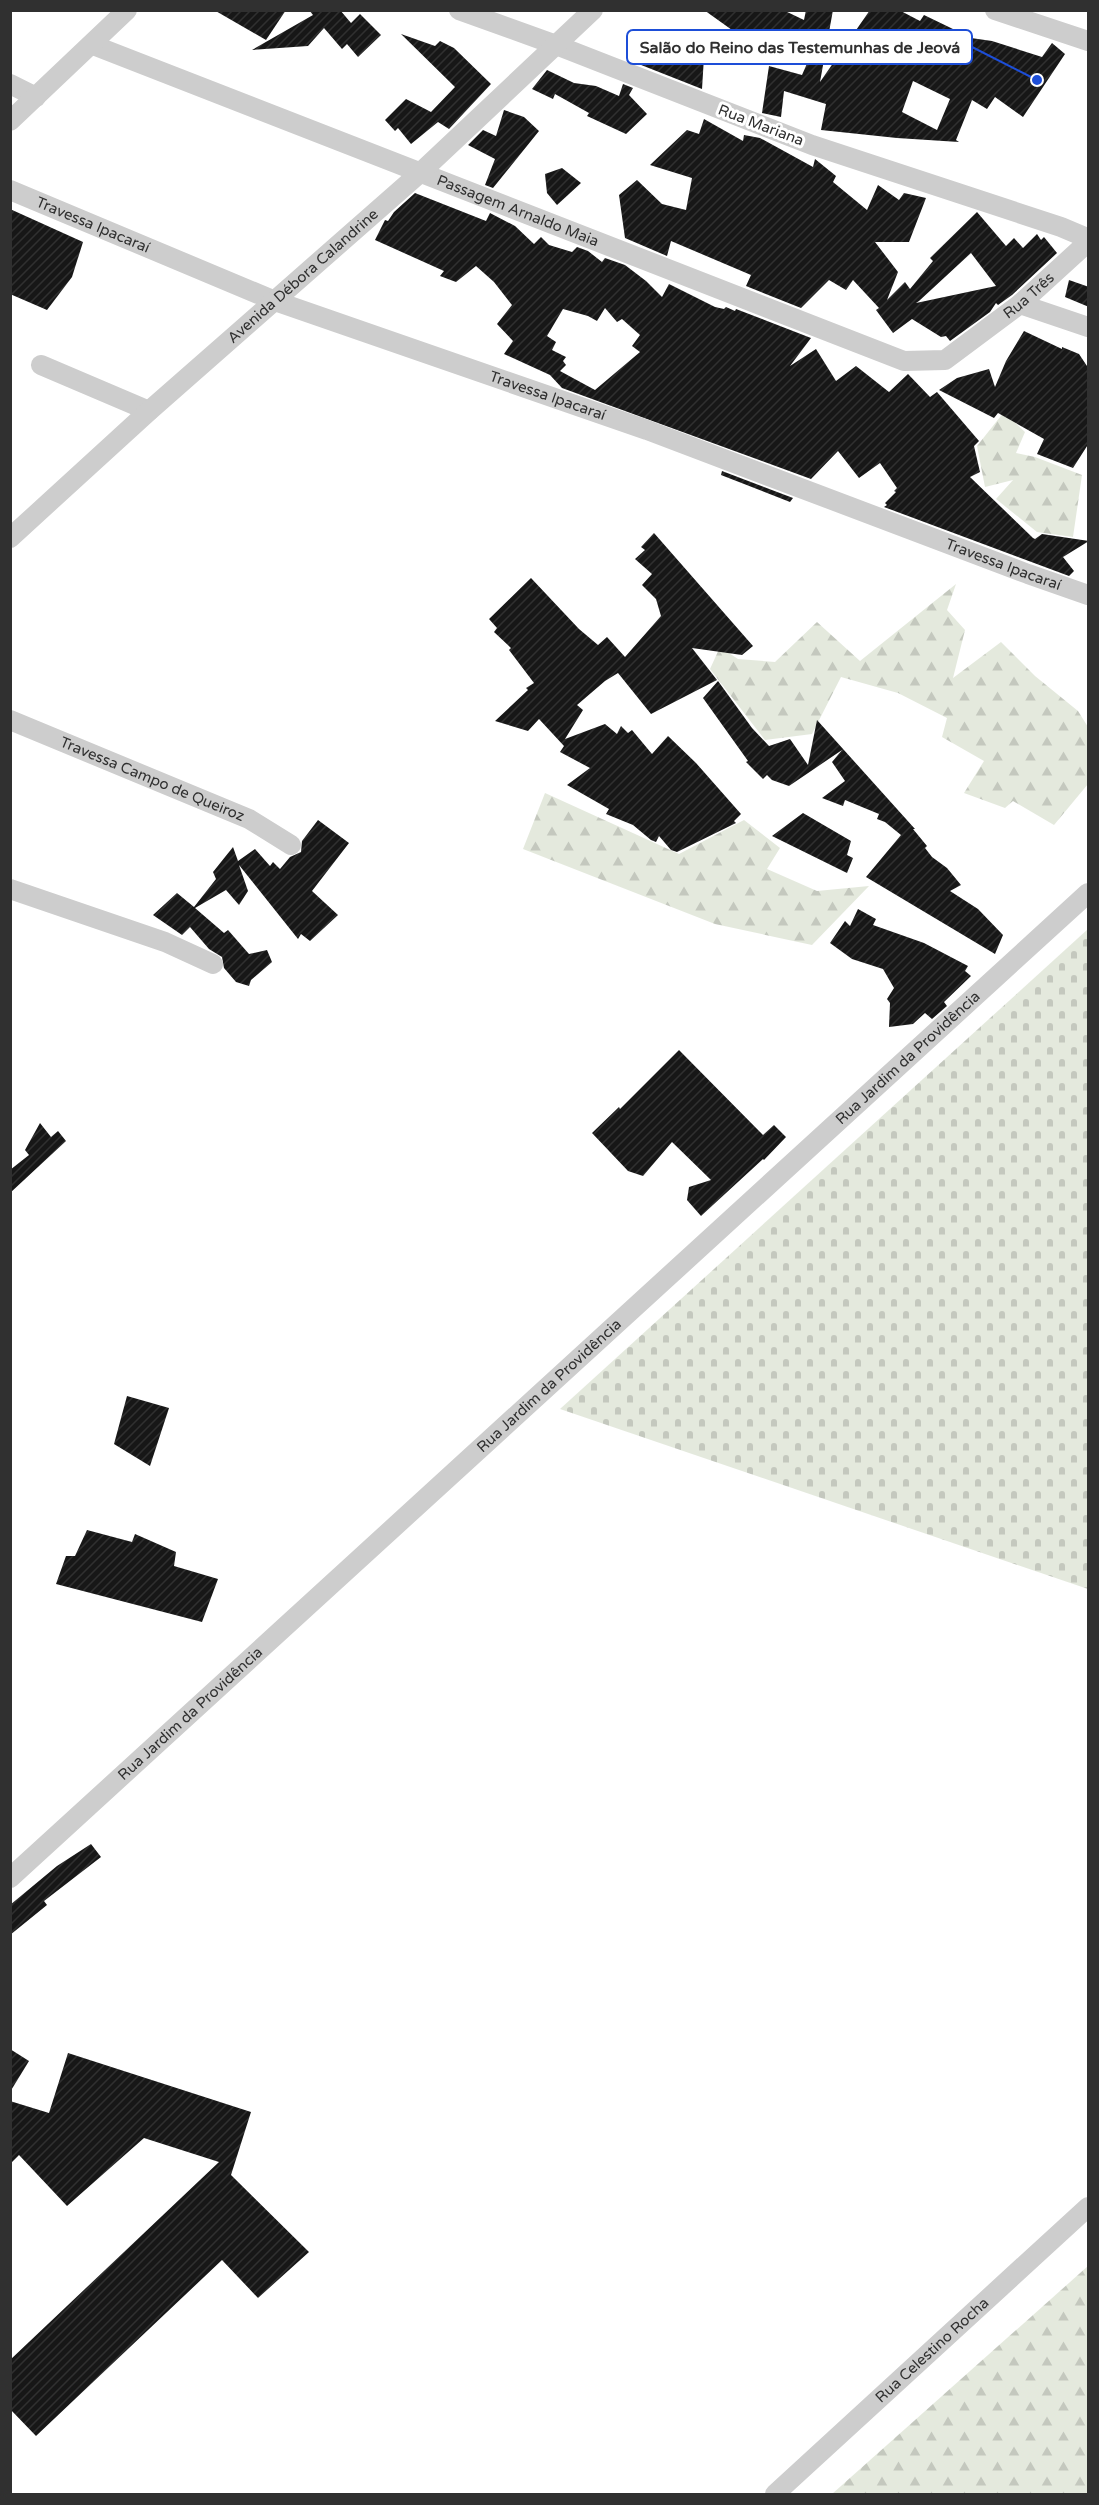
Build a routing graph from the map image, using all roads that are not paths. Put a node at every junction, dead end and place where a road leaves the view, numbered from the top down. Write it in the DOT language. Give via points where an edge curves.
graph roads {
  1 [pos="127,10"];
  2 [pos="459,10"];
  3 [pos="593,10"];
  4 [pos="994,10"];
  5 [pos="1088,40"];
  6 [pos="93,45"];
  7 [pos="556,45"];
  8 [pos="10,84"];
  9 [pos="36,97"];
  10 [pos="10,121"];
  11 [pos="421,172"];
  12 [pos="10,190"];
  13 [pos="1067,229"];
  14 [pos="275,301"];
  15 [pos="1020,304"];
  16 [pos="1089,327"];
  17 [pos="945,360"];
  18 [pos="41,365"];
  19 [pos="149,411"];
  20 [pos="10,538"];
  21 [pos="1089,595"];
  22 [pos="10,720"];
  23 [pos="291,845"];
  24 [pos="10,888"];
  25 [pos="1089,893"];
  26 [pos="213,964"];
  27 [pos="10,1878"];
  28 [pos="1089,2207"];
  29 [pos="774,2494"];
  1 -- 6 [label="street"];
  2 -- 7 [label="street, Rua Mariana"];
  3 -- 7 [label="street, Avenida Débora Calandrine"];
  4 -- 5 [label="street"];
  6 -- 9 [label="street"];
  6 -- 11 [label="street, Passagem Arnaldo Maia"];
  7 -- 11 [label="street, Avenida Débora Calandrine"];
  7 -- 13 [label="street, Rua Mariana" via="812,145"];
  8 -- 9 [label="street"];
  9 -- 10 [label="street"];
  11 -- 14 [label="street, Avenida Débora Calandrine"];
  11 -- 17 [label="street, Passagem Arnaldo Maia" via="904,362"];
  12 -- 14 [label="street, Travessa Ipacaraí"];
  13 -- 15 [label="street, Rua Três" via="1087,238 1087,243"];
  14 -- 19 [label="street, Avenida Débora Calandrine"];
  14 -- 21 [label="street, Travessa Ipacaraí" via="647,430"];
  15 -- 16 [label="street"];
  15 -- 17 [label="street, Rua Três"];
  18 -- 19 [label="street"];
  19 -- 20 [label="street, Avenida Débora Calandrine"];
  22 -- 23 [label="street, Travessa Campo de Queiroz" via="249,819"];
  24 -- 26 [label="street" via="165,942"];
  25 -- 27 [label="street, Rua Jardim da Providência"];
  28 -- 29 [label="street, Rua Celestino Rocha"];
}
